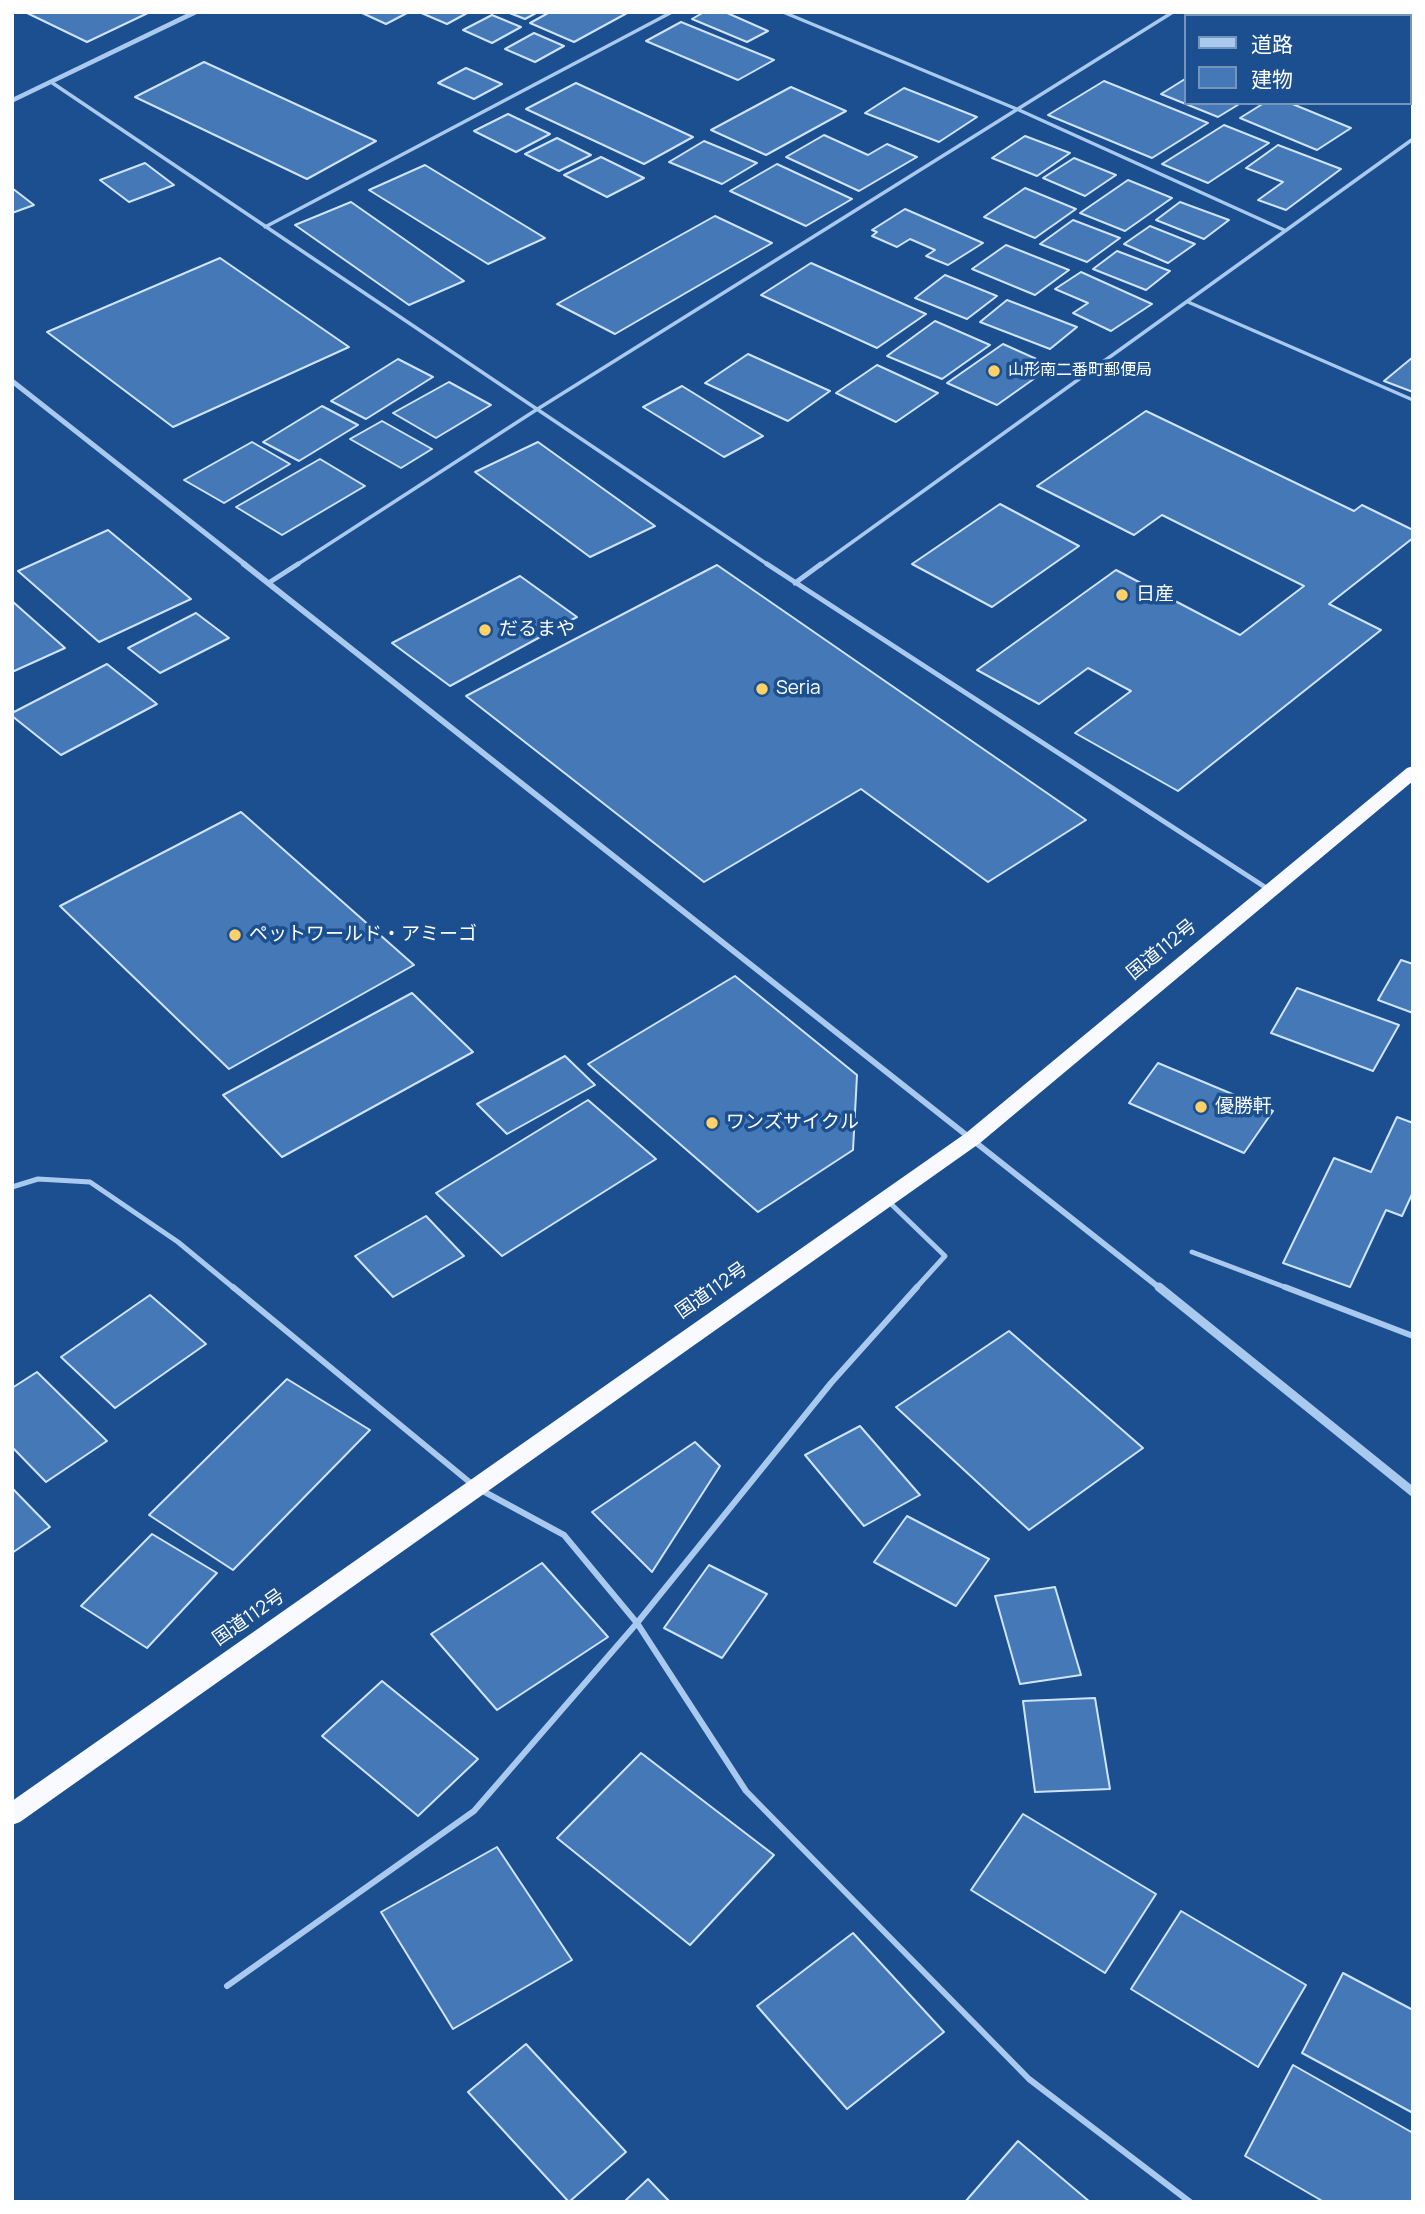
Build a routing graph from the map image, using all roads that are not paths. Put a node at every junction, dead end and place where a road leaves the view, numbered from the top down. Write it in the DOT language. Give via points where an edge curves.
graph roads {
  1 [pos="197,12"];
  2 [pos="672,12"];
  3 [pos="783,12"];
  4 [pos="1173,12"];
  5 [pos="51,82"];
  6 [pos="12,101"];
  7 [pos="1019,110"];
  8 [pos="1413,139"];
  9 [pos="265,227"];
  10 [pos="1284,230"];
  11 [pos="1188,302"];
  12 [pos="12,380"];
  13 [pos="1413,400"];
  14 [pos="536,410"];
  15 [pos="270,582"];
  16 [pos="795,583"];
  17 [pos="1413,772"];
  18 [pos="1272,891"];
  19 [pos="973,1138"];
  20 [pos="12,1187"];
  21 [pos="886,1199"];
  22 [pos="1192,1252"];
  23 [pos="1413,1336"];
  24 [pos="476,1487"];
  25 [pos="1413,1492"];
  26 [pos="637,1623"];
  27 [pos="12,1815"];
  28 [pos="227,1986"];
  29 [pos="1190,2202"];
  1 -- 5 [label="street"];
  2 -- 9 [label="lane"];
  3 -- 7 [label="lane"];
  4 -- 7 [label="lane"];
  5 -- 6 [label="street"];
  5 -- 9 [label="lane"];
  7 -- 10 [label="lane"];
  7 -- 14 [label="lane"];
  8 -- 10 [label="lane"];
  9 -- 14 [label="lane"];
  10 -- 11 [label="lane"];
  11 -- 13 [label="lane"];
  11 -- 16 [label="lane"];
  12 -- 15 [label="street"];
  14 -- 15 [label="lane"];
  14 -- 16 [label="lane"];
  15 -- 19 [label="street"];
  16 -- 18 [label="lane"];
  17 -- 18 [label="highway, 国道112号"];
  18 -- 19 [label="highway, 国道112号"];
  19 -- 21 [label="highway, 国道112号"];
  19 -- 25 [label="street"];
  20 -- 24 [label="lane" via="38,1179 90,1182 178,1242"];
  21 -- 24 [label="highway, 国道112号"];
  21 -- 26 [label="lane" via="945,1256 831,1383"];
  22 -- 23 [label="lane"];
  24 -- 26 [label="lane" via="564,1535"];
  24 -- 27 [label="highway, 国道112号"];
  26 -- 28 [label="lane" via="474,1811"];
  26 -- 29 [label="lane" via="746,1791 1029,2079"];
}
